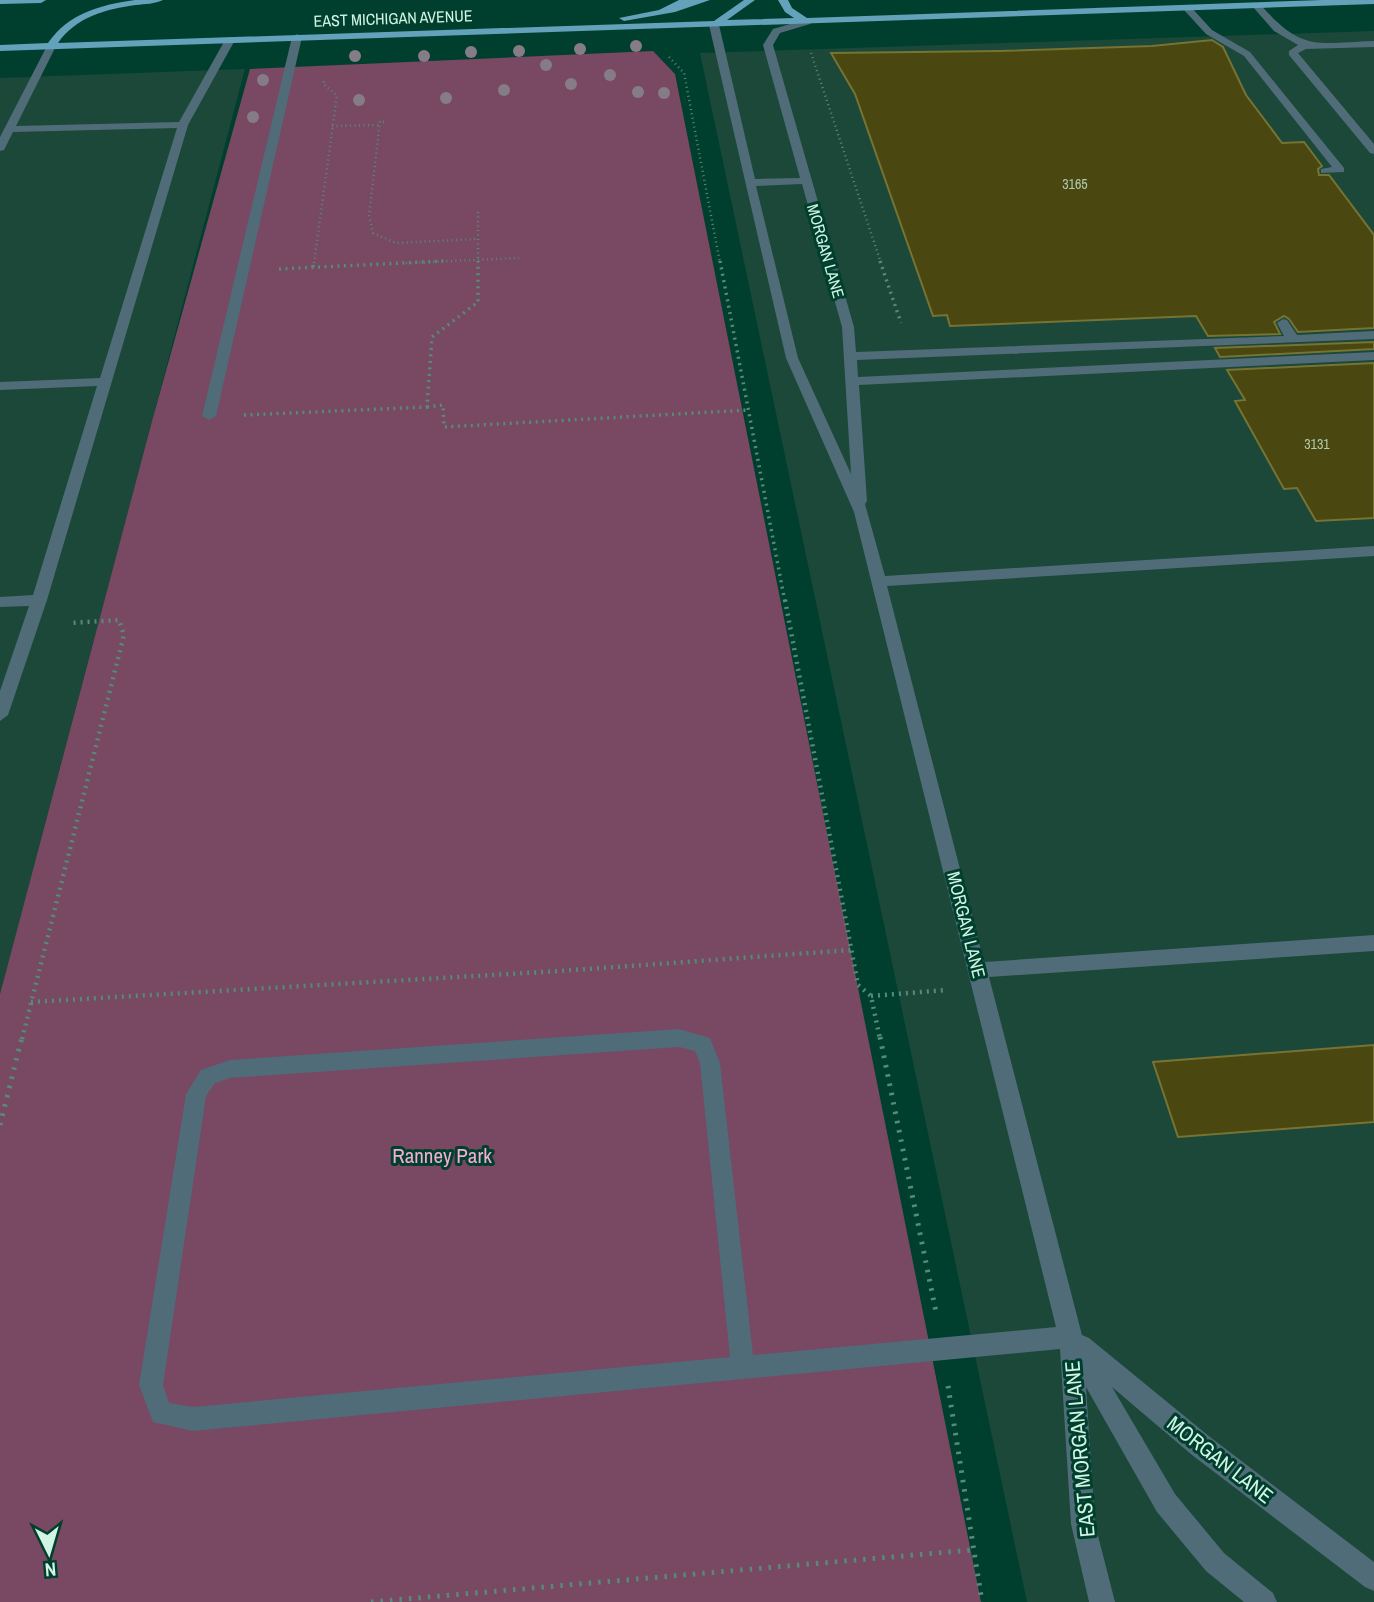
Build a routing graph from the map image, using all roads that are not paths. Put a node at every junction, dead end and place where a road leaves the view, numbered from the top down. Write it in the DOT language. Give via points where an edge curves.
graph roads {
  1 [pos="41,0"];
  2 [pos="158,0"];
  3 [pos="686,0"];
  4 [pos="705,0"];
  5 [pos="750,0"];
  6 [pos="783,0"];
  7 [pos="0,1"];
  8 [pos="1374,1"];
  9 [pos="1256,5"];
  10 [pos="1187,8"];
  11 [pos="661,12"];
  12 [pos="807,22"];
  13 [pos="713,24"];
  14 [pos="517,30"];
  15 [pos="297,37"];
  16 [pos="230,40"];
  17 [pos="1374,44"];
  18 [pos="51,46"];
  19 [pos="1306,46"];
  20 [pos="0,48"];
  21 [pos="183,125"];
  22 [pos="10,129"];
  23 [pos="0,148"];
  24 [pos="1374,151"];
  25 [pos="1325,170"];
  26 [pos="806,181"];
  27 [pos="749,183"];
  28 [pos="1283,323"];
  29 [pos="1374,335"];
  30 [pos="1293,339"];
  31 [pos="851,356"];
  32 [pos="1374,356"];
  33 [pos="103,382"];
  34 [pos="852,382"];
  35 [pos="0,386"];
  36 [pos="209,416"];
  37 [pos="861,512"];
  38 [pos="1374,551"];
  39 [pos="879,581"];
  40 [pos="39,600"];
  41 [pos="0,602"];
  42 [pos="0,715"];
  43 [pos="1374,943"];
  44 [pos="979,979"];
  45 [pos="1070,1337"];
  46 [pos="744,1368"];
  47 [pos="1374,1578"];
  48 [pos="1102,1602"];
  49 [pos="1264,1602"];
  1 -- 7 [label="main road"];
  2 -- 18 [label="main road" via="76,18"];
  3 -- 11 [label="main road"];
  4 -- 11 [label="main road"];
  5 -- 13 [label="main road"];
  6 -- 12 [label="main road" via="788,10"];
  8 -- 9 [label="main road, EAST MICHIGAN AVENUE"];
  9 -- 10 [label="main road, EAST MICHIGAN AVENUE"];
  9 -- 19 [label="lane" via="1278,29"];
  10 -- 12 [label="main road, EAST MICHIGAN AVENUE"];
  10 -- 25 [label="lane" via="1209,32 1247,54 1340,170"];
  11 -- 14 [label="main road"];
  12 -- 13 [label="main road, EAST MICHIGAN AVENUE"];
  12 -- 26 [label="lane, MORGAN LANE" via="768,38"];
  13 -- 14 [label="main road, EAST MICHIGAN AVENUE"];
  13 -- 27 [label="lane, MORGAN LANE"];
  14 -- 15 [label="main road, EAST MICHIGAN AVENUE"];
  15 -- 16 [label="main road, EAST MICHIGAN AVENUE"];
  15 -- 36 [label="lane"];
  16 -- 18 [label="main road, EAST MICHIGAN AVENUE"];
  16 -- 21 [label="lane"];
  17 -- 19 [label="lane"];
  18 -- 20 [label="main road, EAST MICHIGAN AVENUE"];
  18 -- 22 [label="lane"];
  19 -- 24 [label="lane" via="1292,53"];
  21 -- 22 [label="lane"];
  21 -- 33 [label="lane"];
  22 -- 23 [label="lane"];
  26 -- 27 [label="lane"];
  26 -- 31 [label="lane, MORGAN LANE" via="848,327"];
  27 -- 37 [label="lane, MORGAN LANE" via="792,358"];
  28 -- 30 [label="lane"];
  29 -- 30 [label="lane"];
  30 -- 31 [label="lane"];
  31 -- 34 [label="lane, MORGAN LANE"];
  32 -- 34 [label="lane"];
  33 -- 35 [label="lane"];
  33 -- 40 [label="lane"];
  34 -- 37 [label="lane, MORGAN LANE"];
  37 -- 39 [label="lane, MORGAN LANE"];
  38 -- 39 [label="lane"];
  39 -- 44 [label="lane, MORGAN LANE"];
  40 -- 41 [label="lane"];
  40 -- 42 [label="lane"];
  43 -- 44 [label="lane"];
  44 -- 45 [label="lane, MORGAN LANE"];
  45 -- 46 [label="lane"];
  45 -- 47 [label="lane, MORGAN LANE" via="1201,1446"];
  45 -- 48 [label="lane, EAST MORGAN LANE" via="1083,1524"];
  45 -- 49 [label="lane, MORGAN LANE" via="1166,1503 1215,1562"];
  46 -- 46 [label="lane" via="193,1419 161,1414 151,1385 196,1094 208,1076 230,1069 679,1038 703,1044 710,1063"];
}
